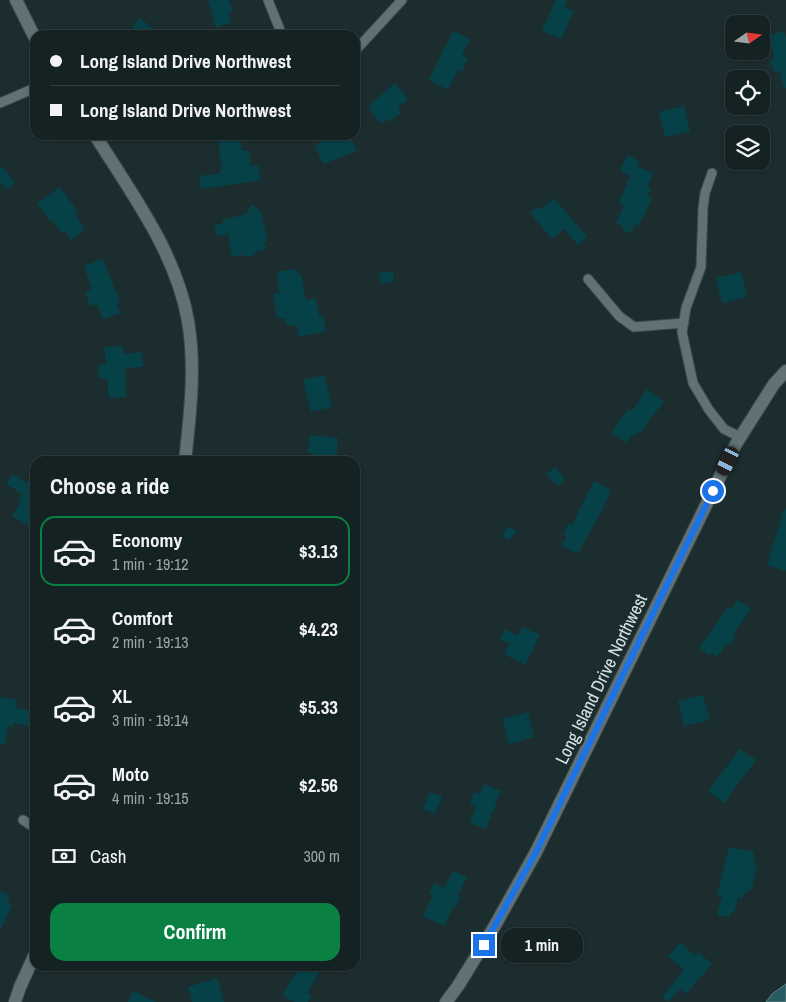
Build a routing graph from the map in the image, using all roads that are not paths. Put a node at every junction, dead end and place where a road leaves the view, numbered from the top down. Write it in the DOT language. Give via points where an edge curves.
graph roads {
  1 [pos="16,0"];
  2 [pos="268,0"];
  3 [pos="402,0"];
  4 [pos="31,30"];
  5 [pos="280,30"];
  6 [pos="360,46"];
  7 [pos="30,90"];
  8 [pos="0,103"];
  9 [pos="99,140"];
  10 [pos="712,173"];
  11 [pos="588,279"];
  12 [pos="684,323"];
  13 [pos="786,371"];
  14 [pos="740,438"];
  15 [pos="185,456"];
  16 [pos="23,820"];
  17 [pos="30,825"];
  18 [pos="30,965"];
  19 [pos="15,1002"];
  20 [pos="446,1002"];
  1 -- 4 [label="street"];
  2 -- 5 [label="street"];
  3 -- 6 [label="street"];
  7 -- 8 [label="street"];
  9 -- 15 [label="street" via="170,260 181,290 191,347"];
  10 -- 12 [label="street" via="704,201 701,267"];
  11 -- 12 [label="street" via="619,316 634,327"];
  12 -- 14 [label="street" via="682,332 693,383 724,429"];
  13 -- 14 [label="street, Long Island Drive Northwest" via="774,384"];
  14 -- 20 [label="street, Long Island Drive Northwest" via="536,852 493,929"];
  16 -- 17 [label="street"];
  18 -- 19 [label="street"];
}
